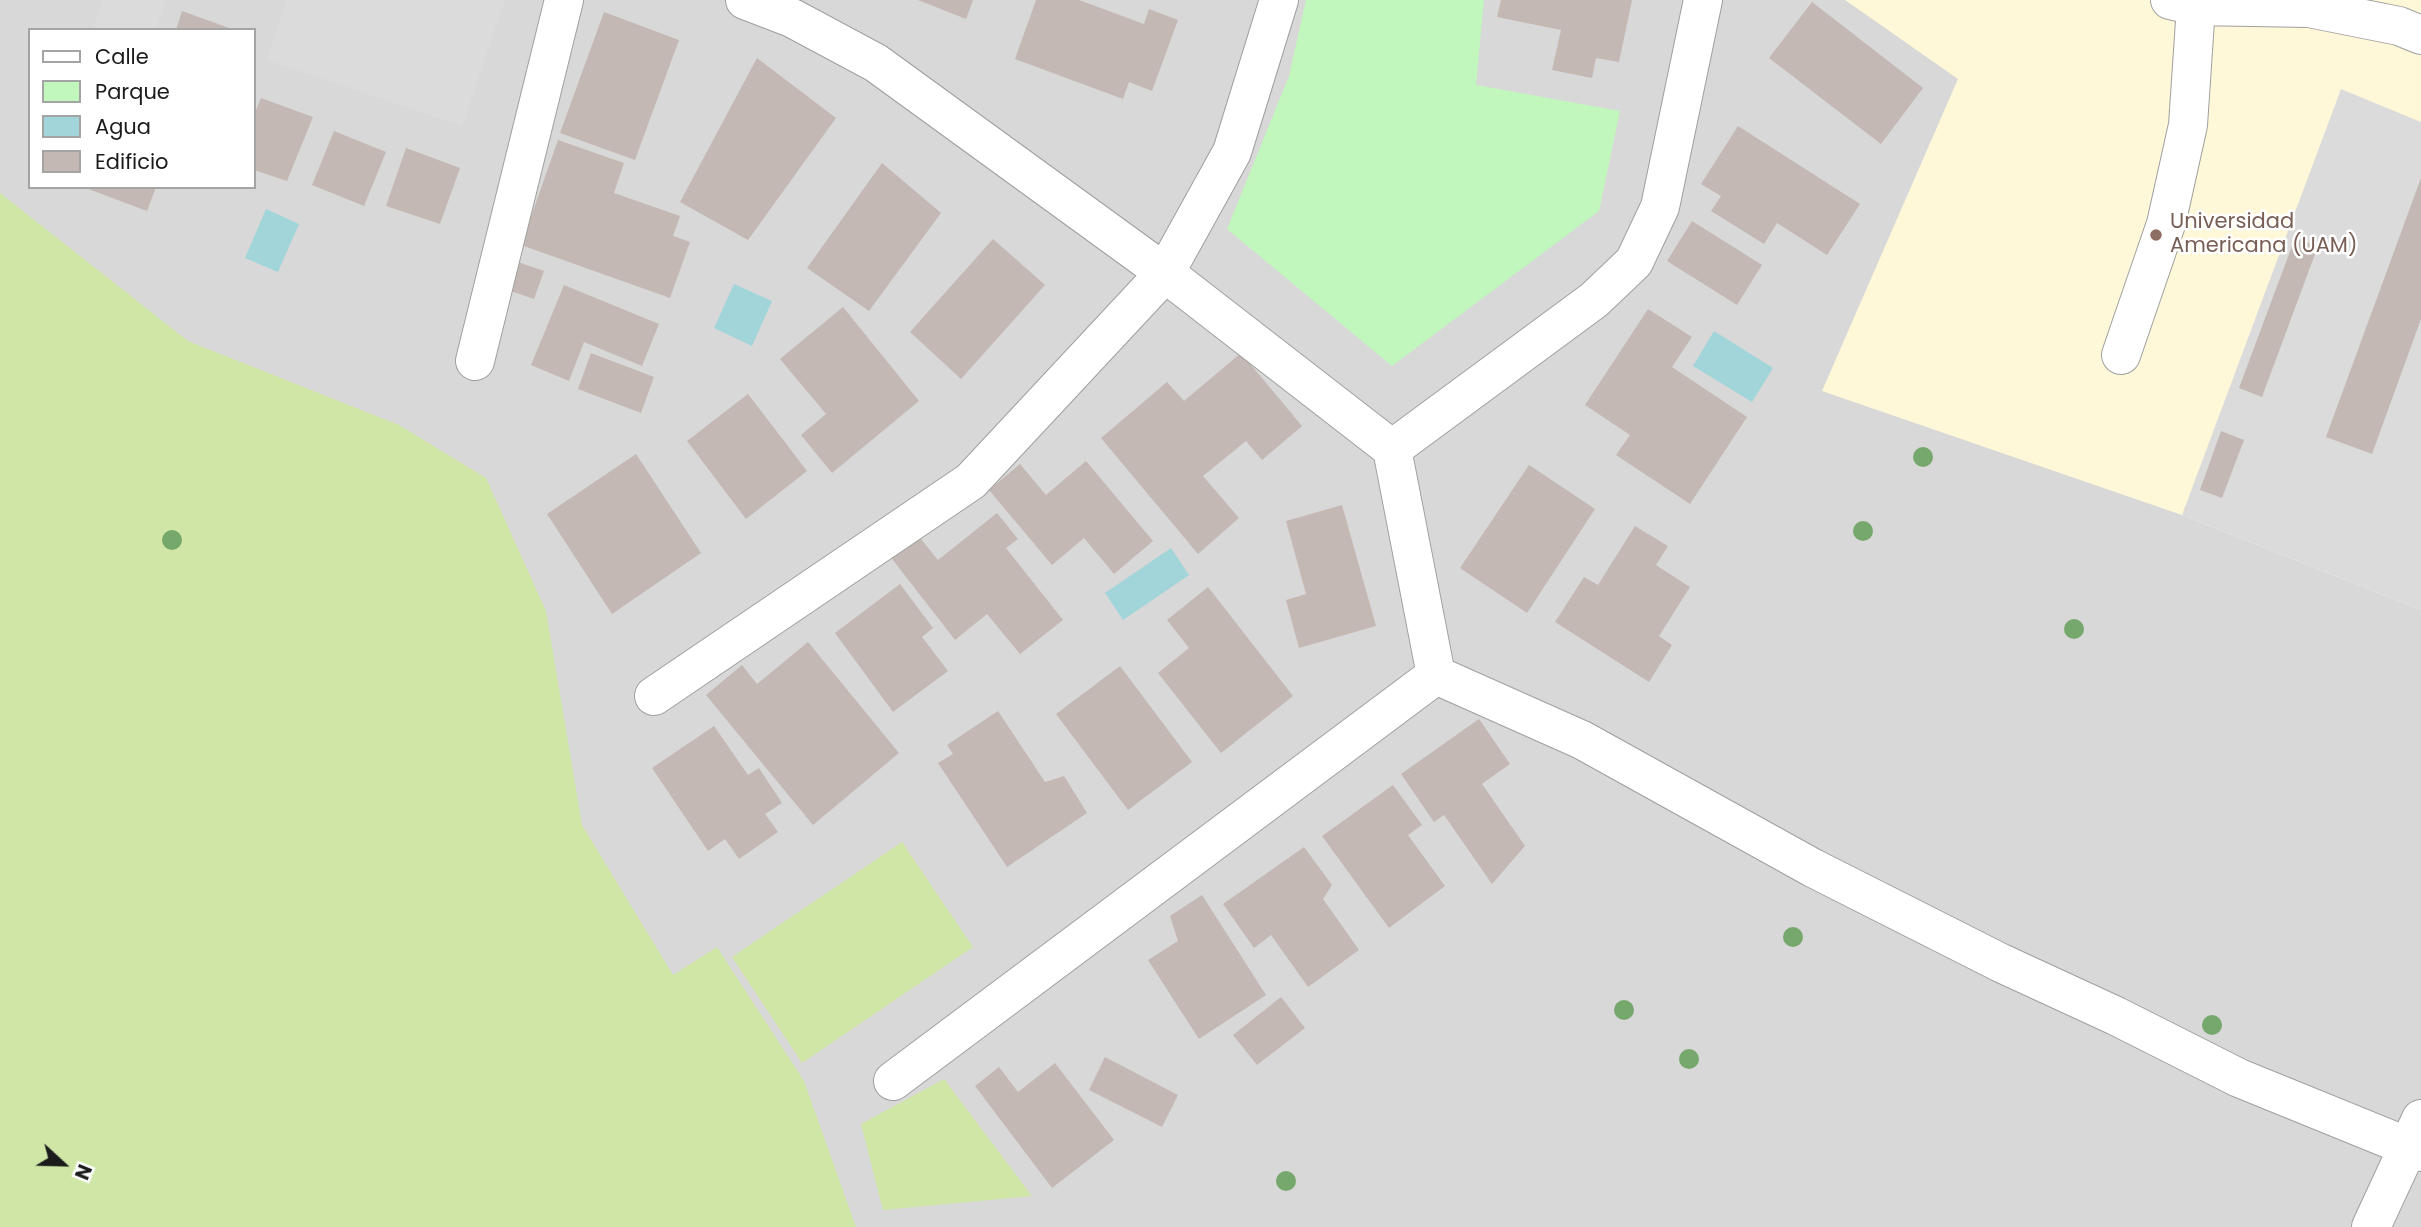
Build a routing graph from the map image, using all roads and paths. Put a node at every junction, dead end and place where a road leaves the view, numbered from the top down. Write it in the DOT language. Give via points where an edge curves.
graph roads {
  1 [pos="564,0"];
  2 [pos="745,0"];
  3 [pos="1279,0"];
  4 [pos="1703,0"];
  5 [pos="2183,3"];
  6 [pos="2421,35"];
  7 [pos="1166,272"];
  8 [pos="2121,355"];
  9 [pos="475,361"];
  10 [pos="1392,449"];
  11 [pos="1436,675"];
  12 [pos="654,696"];
  13 [pos="893,1081"];
  14 [pos="2417,1139"];
  15 [pos="2371,1227"];
  1 -- 9 [label="street"];
  2 -- 7 [label="street" via="792,18 876,63"];
  3 -- 7 [label="street" via="1232,152"];
  4 -- 10 [label="street" via="1661,208 1633,262 1594,300"];
  5 -- 6 [label="street" via="2309,8 2399,26"];
  5 -- 8 [label="street" via="2188,125 2166,224"];
  7 -- 10 [label="street"];
  7 -- 12 [label="street" via="971,481"];
  10 -- 11 [label="street"];
  11 -- 13 [label="street"];
  11 -- 14 [label="street" via="1582,740 1812,868 2239,1078"];
  14 -- 15 [label="street"];
}
